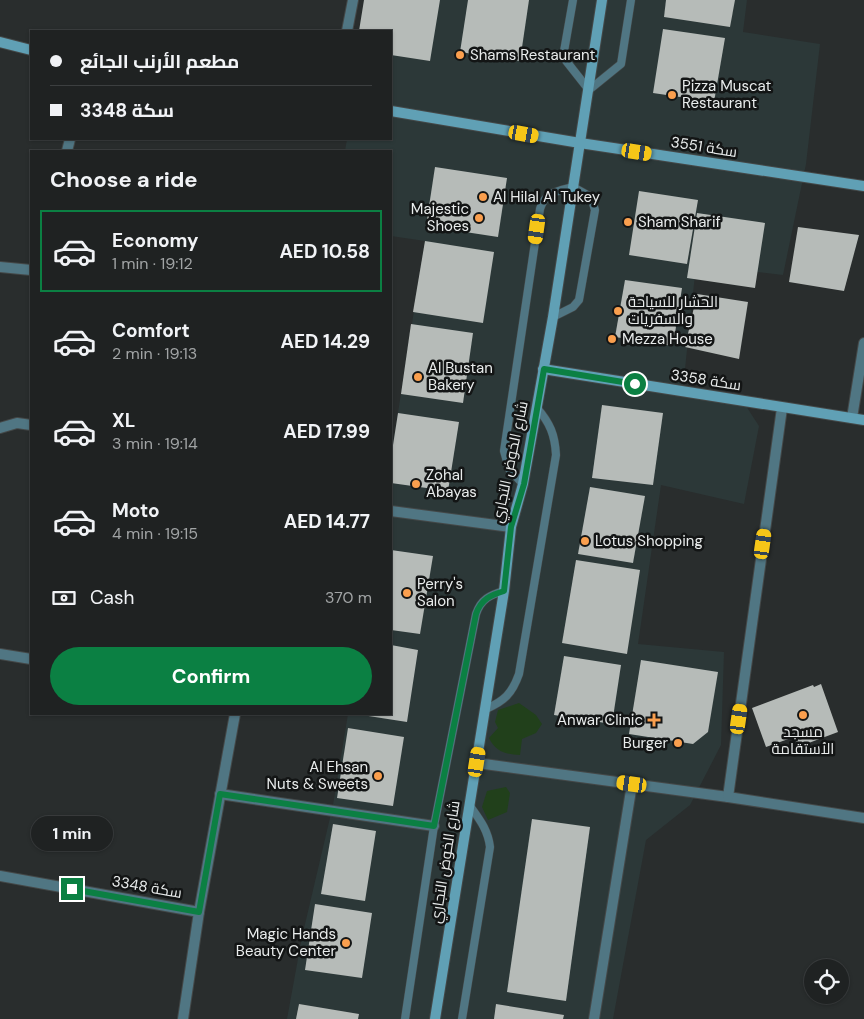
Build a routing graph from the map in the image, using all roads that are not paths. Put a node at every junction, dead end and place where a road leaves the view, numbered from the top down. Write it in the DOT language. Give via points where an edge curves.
graph roads {
  1 [pos="353,0"];
  2 [pos="573,0"];
  3 [pos="602,0"];
  4 [pos="631,0"];
  5 [pos="347,30"];
  6 [pos="0,42"];
  7 [pos="30,50"];
  8 [pos="589,90"];
  9 [pos="392,111"];
  10 [pos="580,143"];
  11 [pos="864,186"];
  12 [pos="573,187"];
  13 [pos="0,267"];
  14 [pos="30,270"];
  15 [pos="553,317"];
  16 [pos="864,343"];
  17 [pos="544,369"];
  18 [pos="537,408"];
  19 [pos="782,408"];
  20 [pos="852,418"];
  21 [pos="864,420"];
  22 [pos="30,425"];
  23 [pos="0,428"];
  24 [pos="524,484"];
  25 [pos="392,511"];
  26 [pos="511,527"];
  27 [pos="504,591"];
  28 [pos="0,654"];
  29 [pos="30,659"];
  30 [pos="486,709"];
  31 [pos="234,715"];
  32 [pos="477,762"];
  33 [pos="632,784"];
  34 [pos="220,794"];
  35 [pos="728,797"];
  36 [pos="470,806"];
  37 [pos="864,818"];
  38 [pos="434,826"];
  39 [pos="0,876"];
  40 [pos="199,912"];
  41 [pos="182,1019"];
  42 [pos="406,1019"];
  43 [pos="435,1019"];
  44 [pos="462,1019"];
  45 [pos="594,1019"];
  1 -- 5 [label="street"];
  2 -- 8 [label="lane" via="563,57"];
  3 -- 8 [label="street, شارع الخوض التجاري"];
  4 -- 8 [label="lane" via="621,64"];
  6 -- 7 [label="street"];
  8 -- 10 [label="street, شارع الخوض التجاري"];
  9 -- 10 [label="street, سكة 3551"];
  10 -- 11 [label="street, سكة 3551"];
  10 -- 12 [label="street, شارع الخوض التجاري"];
  12 -- 15 [label="street, شارع الخوض التجاري"];
  12 -- 15 [label="lane" via="591,197 595,210 579,300 573,307"];
  12 -- 24 [label="lane" via="552,193 540,209 504,451 509,469"];
  13 -- 14 [label="street"];
  15 -- 17 [label="street, شارع الخوض التجاري"];
  16 -- 20 [label="street"];
  17 -- 18 [label="street, شارع الخوض التجاري"];
  17 -- 19 [label="street, سكة 3358"];
  18 -- 24 [label="street, شارع الخوض التجاري"];
  18 -- 30 [label="lane" via="552,429 556,455 519,674 507,696"];
  19 -- 20 [label="street, سكة 3358"];
  19 -- 35 [label="street"];
  20 -- 21 [label="street, سكة 3358"];
  22 -- 23 [label="street" via="17,423"];
  24 -- 26 [label="street, شارع الخوض التجاري"];
  25 -- 26 [label="street"];
  26 -- 27 [label="street, شارع الخوض التجاري"];
  27 -- 30 [label="street, شارع الخوض التجاري"];
  27 -- 38 [label="lane" via="488,596 478,607"];
  28 -- 29 [label="street"];
  30 -- 32 [label="street, شارع الخوض التجاري"];
  31 -- 34 [label="street"];
  32 -- 33 [label="street"];
  32 -- 36 [label="street, شارع الخوض التجاري"];
  33 -- 35 [label="street"];
  33 -- 45 [label="street"];
  34 -- 38 [label="street"];
  34 -- 40 [label="street"];
  35 -- 37 [label="street"];
  36 -- 43 [label="street, شارع الخوض التجاري"];
  36 -- 44 [label="lane" via="485,826 490,847"];
  38 -- 42 [label="lane"];
  39 -- 40 [label="street, سكة 3348"];
  40 -- 41 [label="street"];
}
